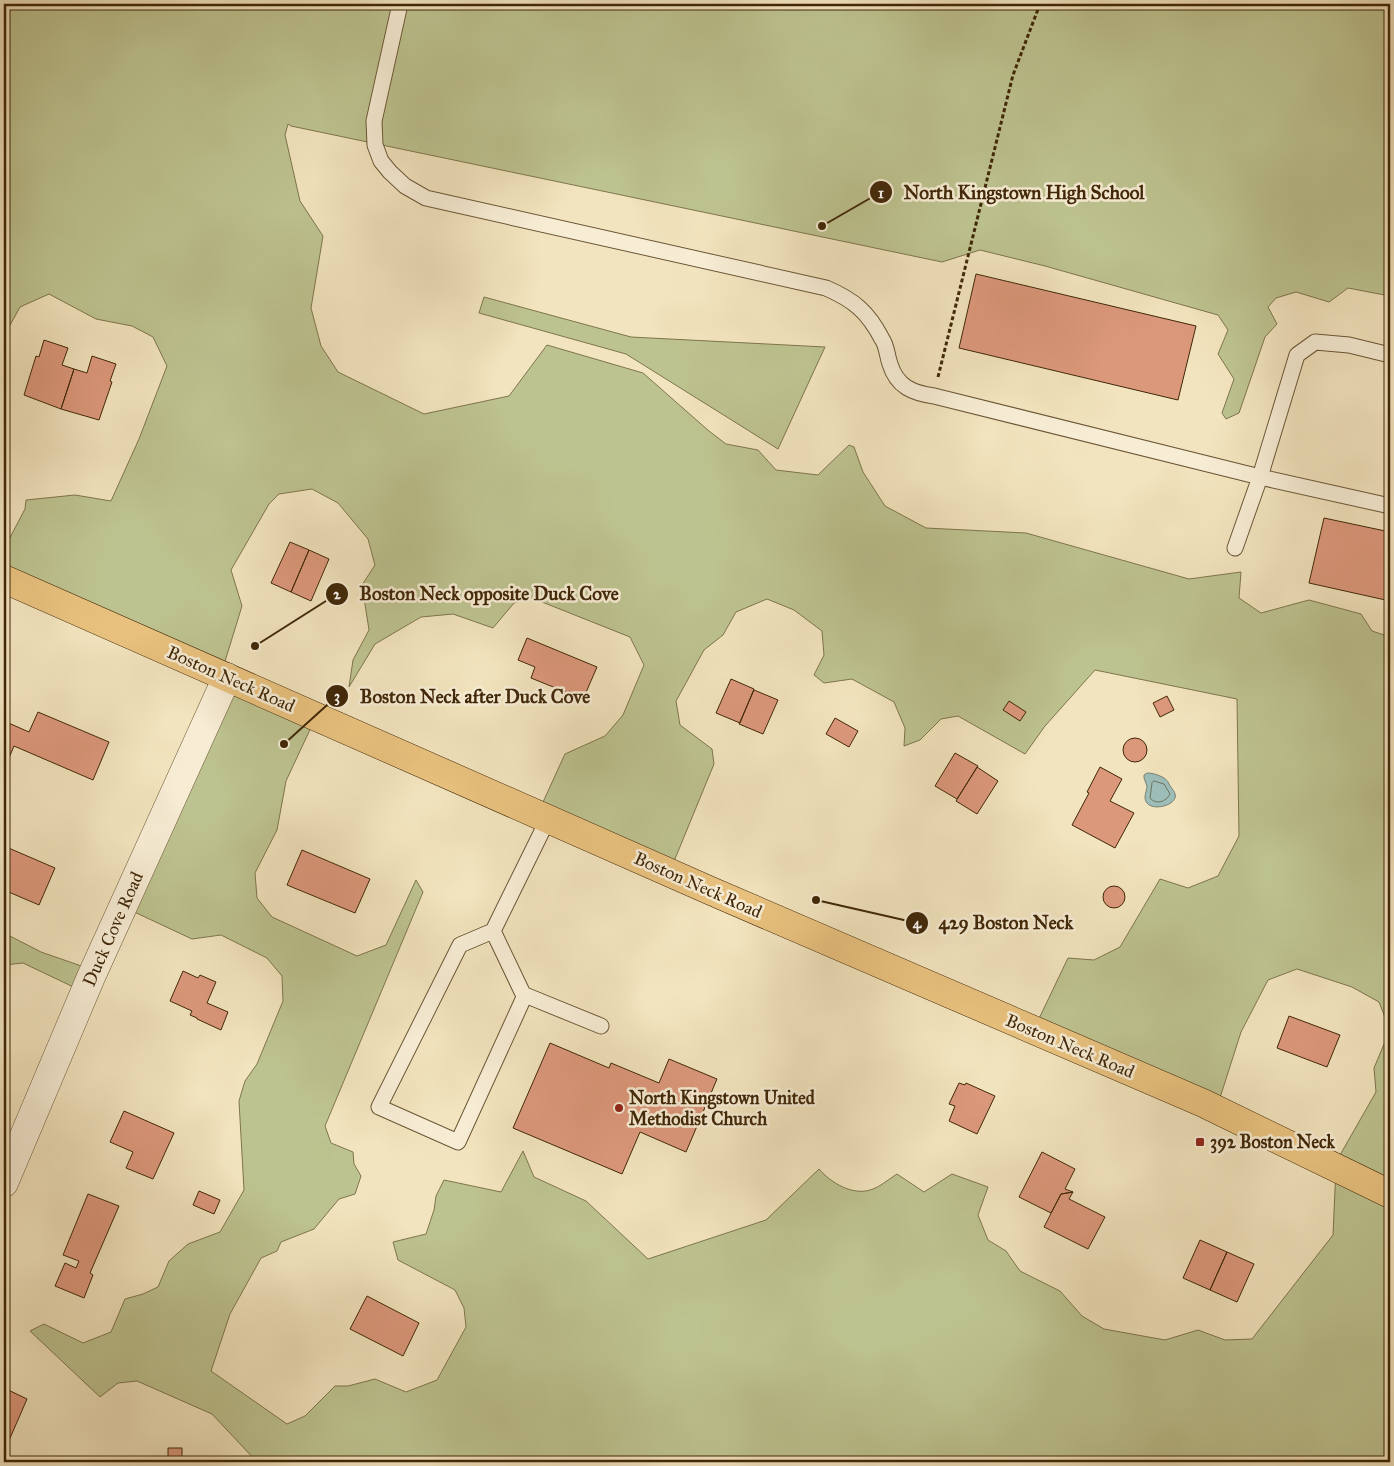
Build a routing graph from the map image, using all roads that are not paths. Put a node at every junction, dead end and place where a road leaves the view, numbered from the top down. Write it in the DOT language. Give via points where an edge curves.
graph roads {
  1 [pos="400,4"];
  2 [pos="1390,355"];
  3 [pos="1260,477"];
  4 [pos="1390,506"];
  5 [pos="1236,548"];
  6 [pos="4,579"];
  7 [pos="227,677"];
  8 [pos="548,819"];
  9 [pos="492,931"];
  10 [pos="524,996"];
  11 [pos="601,1026"];
  12 [pos="4,1183"];
  13 [pos="1390,1194"];
  1 -- 3 [label="lane" via="374,121 375,144 390,172 405,186 426,198 826,288 845,296 863,311 884,340 890,367 901,384 916,393"];
  2 -- 3 [label="lane" via="1349,345 1315,342 1297,355"];
  3 -- 4 [label="lane"];
  3 -- 5 [label="lane"];
  6 -- 7 [label="main road, Boston Neck Road"];
  7 -- 8 [label="main road, Boston Neck Road"];
  7 -- 12 [label="street, Duck Cove Road" via="91,977"];
  8 -- 9 [label="lane"];
  8 -- 13 [label="main road, Boston Neck Road" via="1203,1103"];
  9 -- 10 [label="lane"];
  9 -- 10 [label="lane" via="460,945 379,1107 458,1142"];
  10 -- 11 [label="lane"];
}
